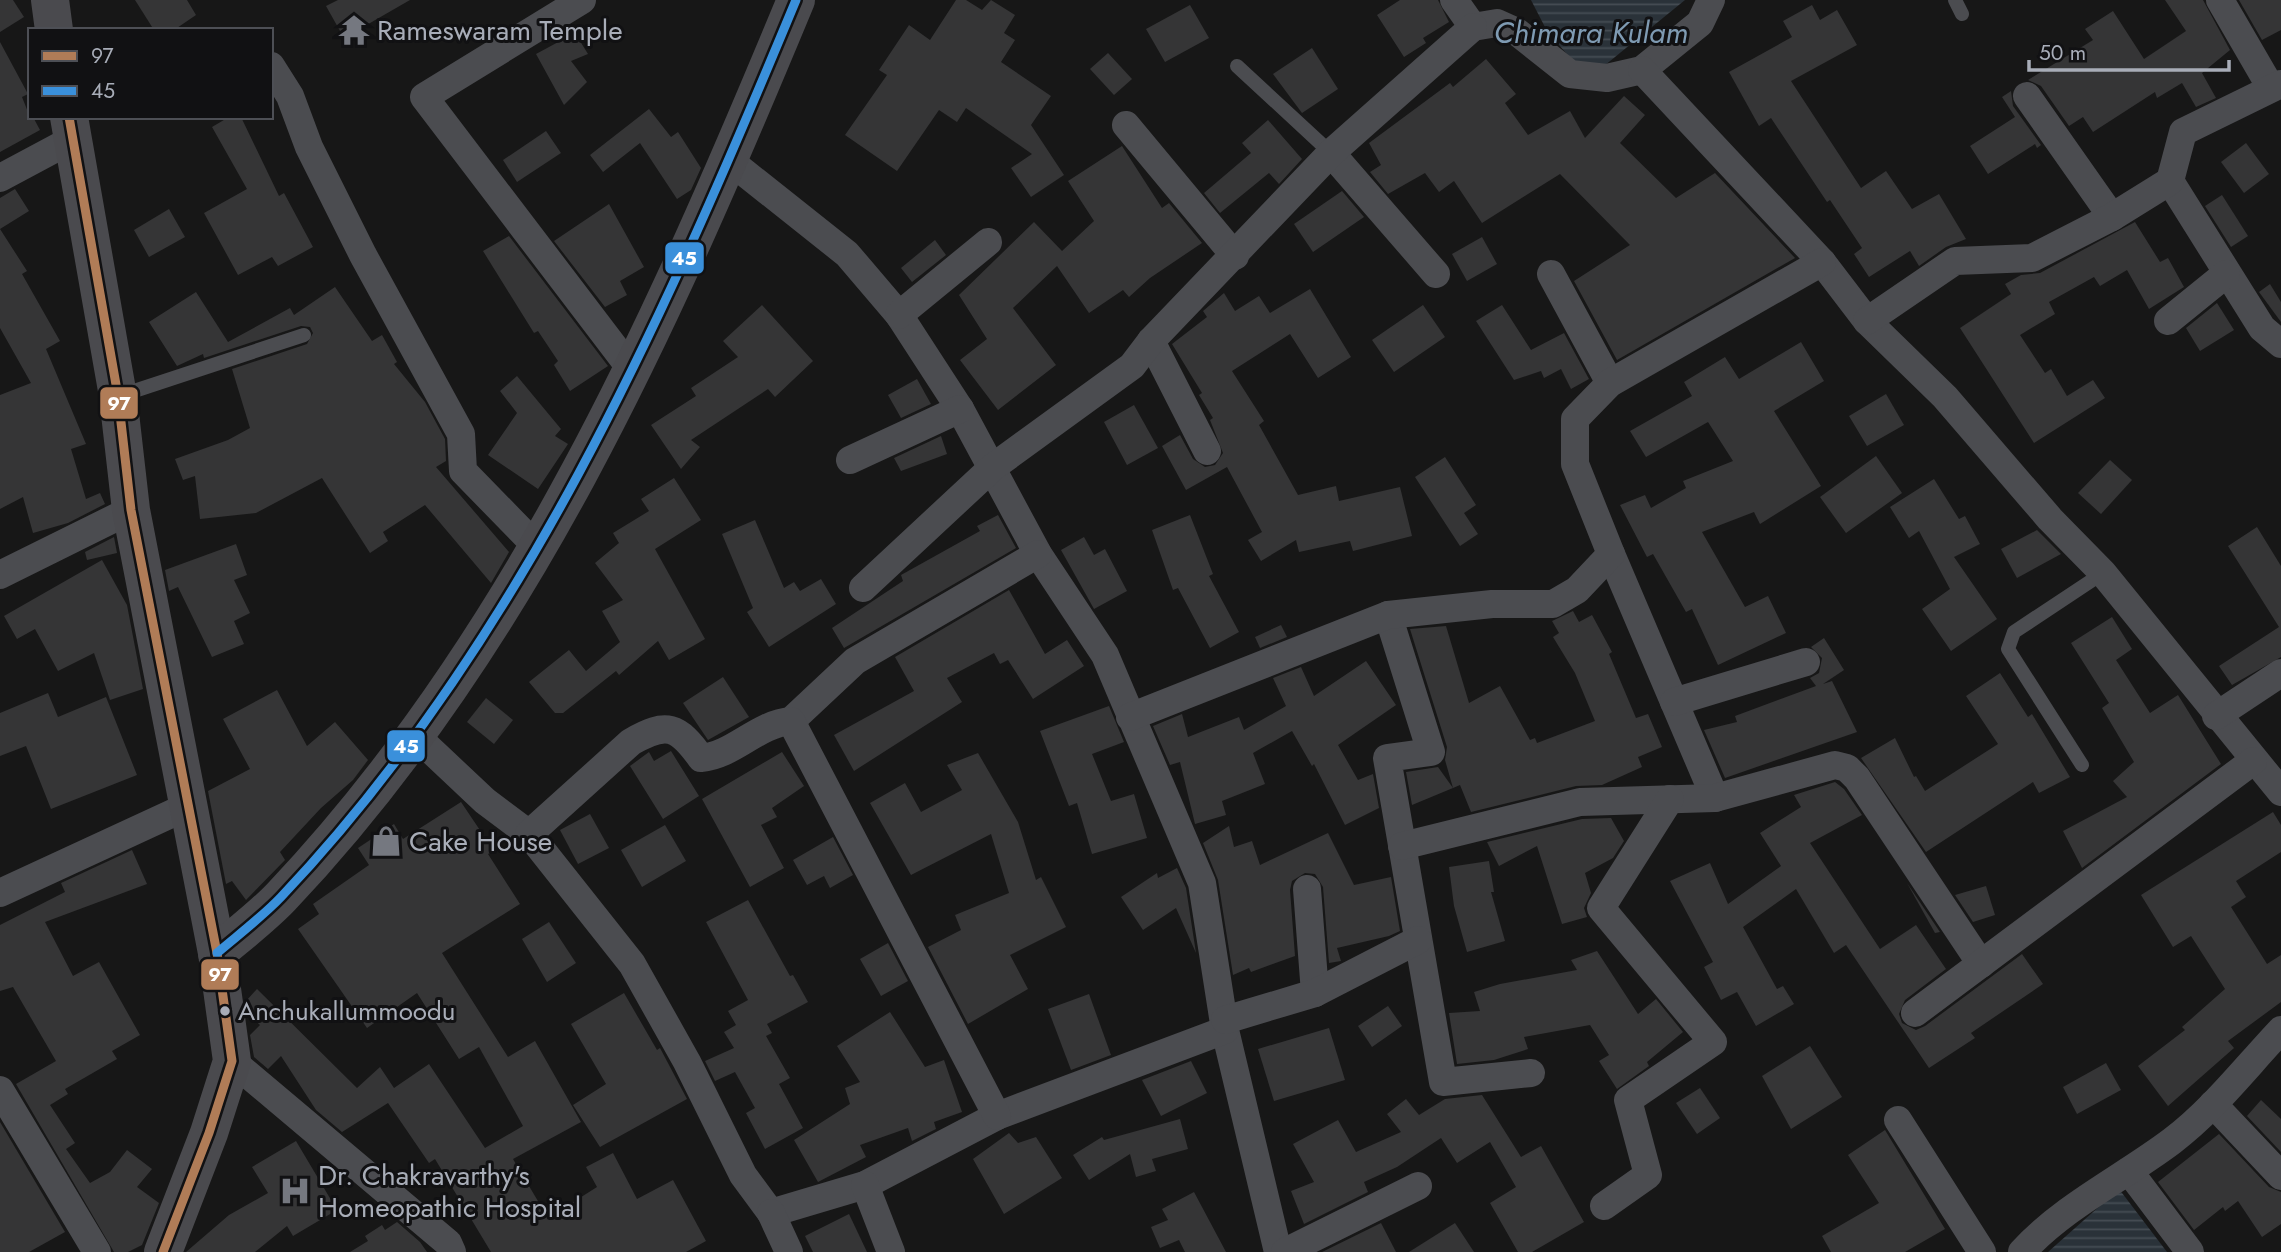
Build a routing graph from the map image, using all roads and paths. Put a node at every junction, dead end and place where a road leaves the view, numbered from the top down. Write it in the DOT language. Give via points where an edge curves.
graph roads {
  1 [pos="50,0"];
  2 [pos="582,0"];
  3 [pos="796,0"];
  4 [pos="1454,0"];
  5 [pos="1710,0"];
  6 [pos="1955,0"];
  7 [pos="2220,0"];
  8 [pos="1962,14"];
  9 [pos="1473,27"];
  10 [pos="54,28"];
  11 [pos="1237,66"];
  12 [pos="273,69"];
  13 [pos="1642,70"];
  14 [pos="2276,86"];
  15 [pos="2027,96"];
  16 [pos="1126,125"];
  17 [pos="71,128"];
  18 [pos="1331,153"];
  19 [pos="730,161"];
  20 [pos="0,178"];
  21 [pos="2170,181"];
  22 [pos="2112,217"];
  23 [pos="988,242"];
  24 [pos="1235,256"];
  25 [pos="1822,261"];
  26 [pos="1436,274"];
  27 [pos="1551,274"];
  28 [pos="2226,274"];
  29 [pos="899,315"];
  30 [pos="1867,321"];
  31 [pos="2168,321"];
  32 [pos="304,335"];
  33 [pos="1151,341"];
  34 [pos="2281,344"];
  35 [pos="631,369"];
  36 [pos="1610,383"];
  37 [pos="118,396"];
  38 [pos="960,409"];
  39 [pos="1207,451"];
  40 [pos="850,460"];
  41 [pos="993,467"];
  42 [pos="131,510"];
  43 [pos="539,549"];
  44 [pos="1038,554"];
  45 [pos="1611,554"];
  46 [pos="2103,573"];
  47 [pos="0,576"];
  48 [pos="863,588"];
  49 [pos="1388,615"];
  50 [pos="1806,662"];
  51 [pos="2281,673"];
  52 [pos="1674,702"];
  53 [pos="2216,716"];
  54 [pos="1130,717"];
  55 [pos="791,721"];
  56 [pos="417,737"];
  57 [pos="2253,761"];
  58 [pos="2082,765"];
  59 [pos="2281,792"];
  60 [pos="1715,798"];
  61 [pos="1670,799"];
  62 [pos="186,807"];
  63 [pos="529,834"];
  64 [pos="1402,846"];
  65 [pos="1307,889"];
  66 [pos="0,893"];
  67 [pos="1418,940"];
  68 [pos="217,953"];
  69 [pos="1981,964"];
  70 [pos="1315,993"];
  71 [pos="1915,1013"];
  72 [pos="1225,1025"];
  73 [pos="2275,1050"];
  74 [pos="232,1061"];
  75 [pos="1531,1073"];
  76 [pos="0,1090"];
  77 [pos="2213,1104"];
  78 [pos="997,1116"];
  79 [pos="1898,1120"];
  80 [pos="2129,1171"];
  81 [pos="2281,1176"];
  82 [pos="864,1185"];
  83 [pos="1418,1186"];
  84 [pos="1604,1206"];
  85 [pos="771,1213"];
  86 [pos="165,1250"];
  87 [pos="97,1252"];
  88 [pos="452,1252"];
  89 [pos="789,1252"];
  90 [pos="891,1252"];
  91 [pos="1278,1252"];
  92 [pos="1285,1252"];
  93 [pos="1982,1252"];
  94 [pos="2022,1252"];
  95 [pos="2190,1252"];
  1 -- 10 [label="main road"];
  2 -- 35 [label="street" via="424,97"];
  3 -- 19 [label="main road"];
  4 -- 9 [label="street"];
  5 -- 13 [label="street" via="1700,23"];
  6 -- 8 [label="lane"];
  7 -- 14 [label="street"];
  9 -- 13 [label="street" via="1497,23 1517,32 1570,74 1607,78"];
  9 -- 18 [label="street"];
  11 -- 18 [label="lane"];
  12 -- 43 [label="street" via="290,96 309,146 363,255 461,434 463,471"];
  13 -- 25 [label="street"];
  14 -- 21 [label="street" via="2183,132"];
  15 -- 22 [label="street"];
  16 -- 24 [label="street"];
  17 -- 20 [label="street"];
  17 -- 37 [label="main road"];
  18 -- 24 [label="street"];
  18 -- 26 [label="street"];
  19 -- 29 [label="street" via="847,254"];
  19 -- 35 [label="main road"];
  21 -- 22 [label="street"];
  21 -- 28 [label="street"];
  22 -- 30 [label="street" via="2032,258 1955,261"];
  23 -- 29 [label="street"];
  24 -- 33 [label="street"];
  25 -- 30 [label="street"];
  25 -- 36 [label="street"];
  27 -- 36 [label="street"];
  28 -- 31 [label="street"];
  28 -- 34 [label="street" via="2262,328"];
  29 -- 38 [label="street"];
  30 -- 46 [label="street" via="1945,397"];
  32 -- 37 [label="lane"];
  33 -- 39 [label="street"];
  33 -- 41 [label="street" via="1132,366"];
  35 -- 43 [label="main road"];
  36 -- 45 [label="street" via="1575,419 1575,464"];
  37 -- 42 [label="main road"];
  38 -- 40 [label="street"];
  38 -- 41 [label="street"];
  41 -- 44 [label="street"];
  41 -- 48 [label="street"];
  42 -- 47 [label="street"];
  42 -- 62 [label="main road"];
  43 -- 56 [label="main road"];
  44 -- 54 [label="street" via="1105,655"];
  44 -- 55 [label="street" via="855,661"];
  45 -- 49 [label="street" via="1577,590 1553,604 1492,604"];
  45 -- 52 [label="street"];
  46 -- 53 [label="street"];
  46 -- 58 [label="lane" via="2014,632 2008,649"];
  49 -- 54 [label="street"];
  49 -- 64 [label="street" via="1431,752 1387,758"];
  50 -- 52 [label="street"];
  51 -- 53 [label="street"];
  52 -- 60 [label="street"];
  53 -- 57 [label="street"];
  54 -- 72 [label="street" via="1202,883"];
  55 -- 63 [label="street" via="765,727 715,757 701,758 684,733 668,729 648,732 631,741"];
  55 -- 78 [label="street"];
  56 -- 63 [label="street" via="485,801"];
  56 -- 68 [label="main road" via="280,898"];
  57 -- 59 [label="street"];
  57 -- 69 [label="street"];
  60 -- 61 [label="street"];
  60 -- 69 [label="street" via="1835,765 1847,768"];
  61 -- 64 [label="street" via="1580,803"];
  61 -- 84 [label="street" via="1601,908 1713,1042 1628,1100 1648,1175"];
  62 -- 66 [label="street"];
  62 -- 68 [label="main road"];
  63 -- 85 [label="street" via="632,964 743,1175"];
  64 -- 67 [label="street"];
  65 -- 70 [label="street"];
  67 -- 70 [label="street"];
  67 -- 75 [label="street" via="1443,1082"];
  68 -- 74 [label="main road"];
  69 -- 71 [label="street"];
  70 -- 72 [label="street"];
  72 -- 78 [label="street"];
  72 -- 91 [label="street"];
  73 -- 77 [label="street"];
  74 -- 86 [label="main road"];
  74 -- 88 [label="street" via="448,1243"];
  76 -- 87 [label="street"];
  77 -- 80 [label="street" via="2174,1140"];
  77 -- 81 [label="street"];
  78 -- 82 [label="street"];
  79 -- 93 [label="street"];
  80 -- 94 [label="street" via="2045,1230"];
  80 -- 95 [label="street"];
  82 -- 85 [label="street"];
  82 -- 90 [label="street"];
  83 -- 92 [label="street"];
  85 -- 89 [label="street"];
}
